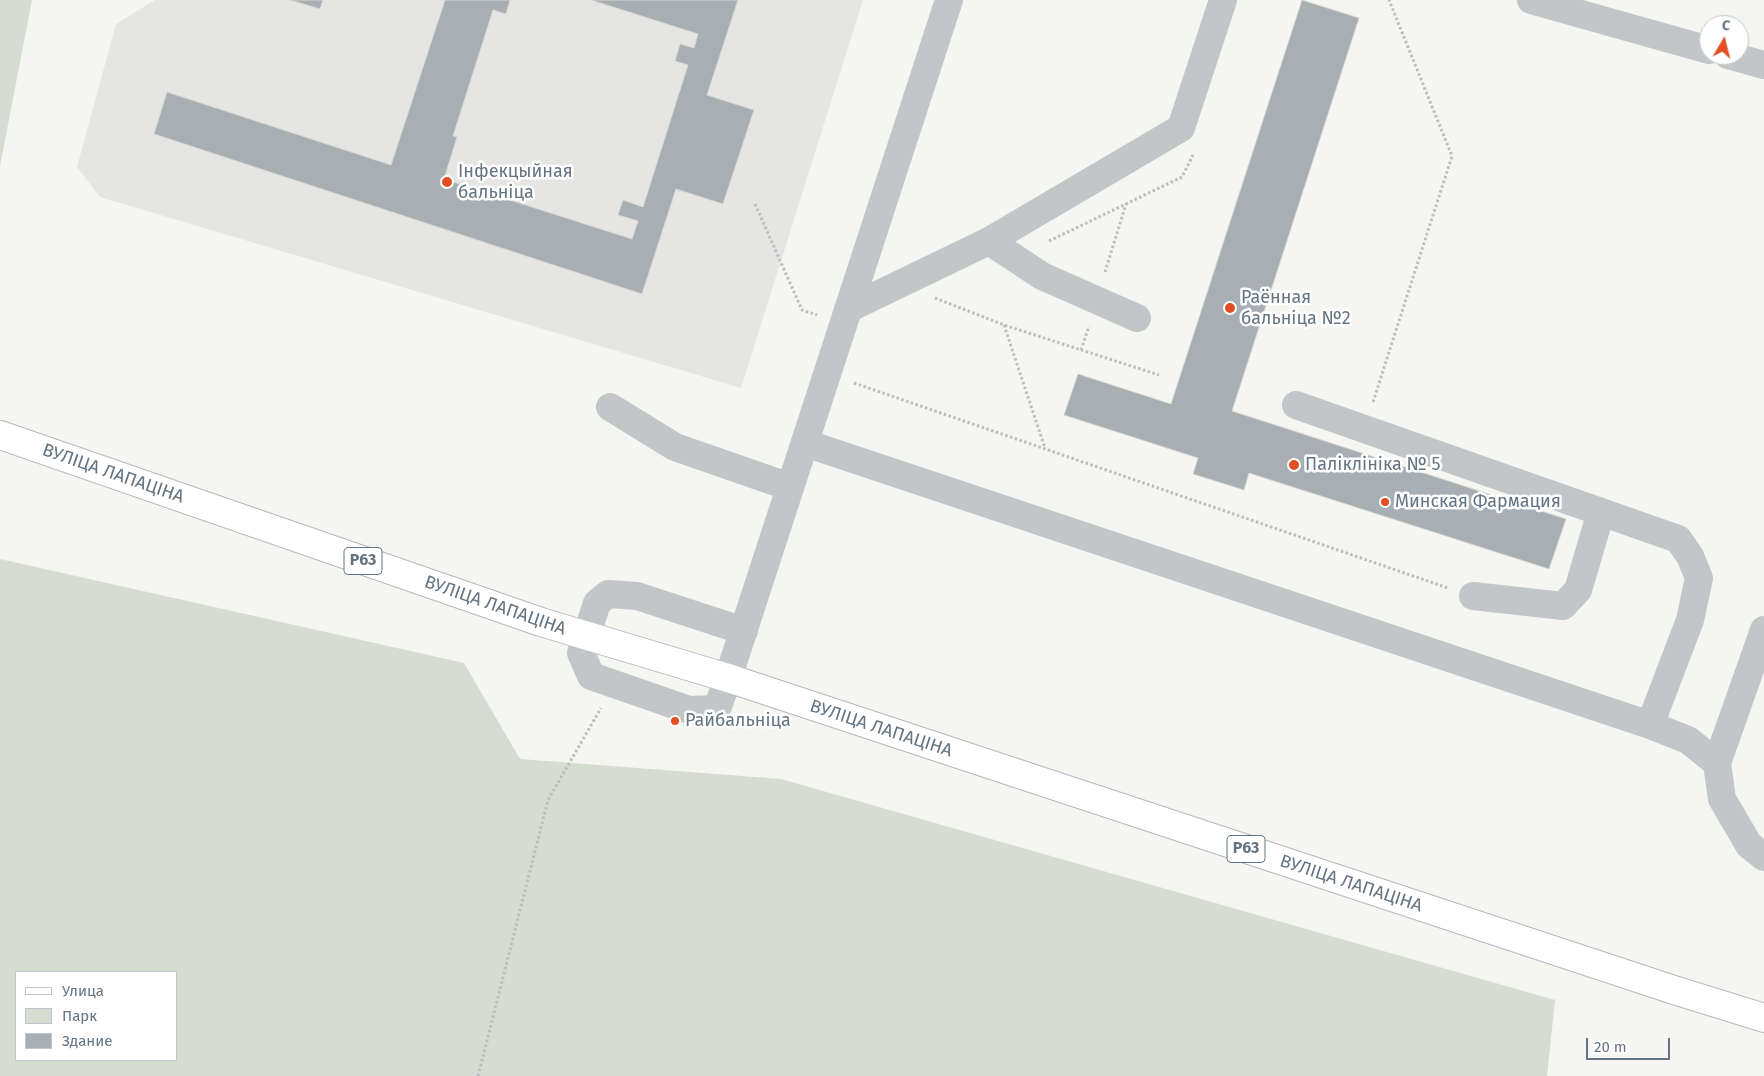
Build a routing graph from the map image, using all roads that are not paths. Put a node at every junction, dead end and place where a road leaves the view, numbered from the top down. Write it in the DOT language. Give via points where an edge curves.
graph roads {
  1 [pos="949,0"];
  2 [pos="1223,0"];
  3 [pos="1531,0"];
  4 [pos="1699,47"];
  5 [pos="1749,61"];
  6 [pos="1764,65"];
  7 [pos="989,241"];
  8 [pos="846,316"];
  9 [pos="1137,318"];
  10 [pos="1296,405"];
  11 [pos="610,407"];
  12 [pos="0,435"];
  13 [pos="805,442"];
  14 [pos="790,487"];
  15 [pos="1601,512"];
  16 [pos="1474,596"];
  17 [pos="1764,630"];
  18 [pos="744,631"];
  19 [pos="586,636"];
  20 [pos="728,678"];
  21 [pos="1650,725"];
  22 [pos="1717,763"];
  23 [pos="1764,857"];
  24 [pos="1764,1018"];
  1 -- 8 [label="street"];
  2 -- 7 [label="street" via="1181,128"];
  3 -- 4 [label="street"];
  5 -- 6 [label="street"];
  7 -- 8 [label="street"];
  7 -- 9 [label="street" via="1042,276"];
  8 -- 13 [label="street"];
  10 -- 15 [label="street"];
  11 -- 14 [label="street" via="675,447"];
  12 -- 19 [label="main road, ВУЛІЦА ЛАПАЦІНА / Р63"];
  13 -- 14 [label="street"];
  13 -- 21 [label="street"];
  14 -- 18 [label="street"];
  15 -- 16 [label="street" via="1578,590 1563,606"];
  15 -- 21 [label="street" via="1678,539 1690,556 1699,578 1690,620"];
  17 -- 22 [label="street"];
  18 -- 19 [label="street" via="637,596 608,594 597,603"];
  18 -- 20 [label="street"];
  19 -- 20 [label="main road, ВУЛІЦА ЛАПАЦІНА / Р63"];
  19 -- 20 [label="street" via="581,653 591,676 689,710 717,709"];
  20 -- 24 [label="main road, ВУЛІЦА ЛАПАЦІНА / Р63"];
  21 -- 22 [label="street" via="1688,740"];
  22 -- 23 [label="street" via="1722,799 1749,845"];
}
